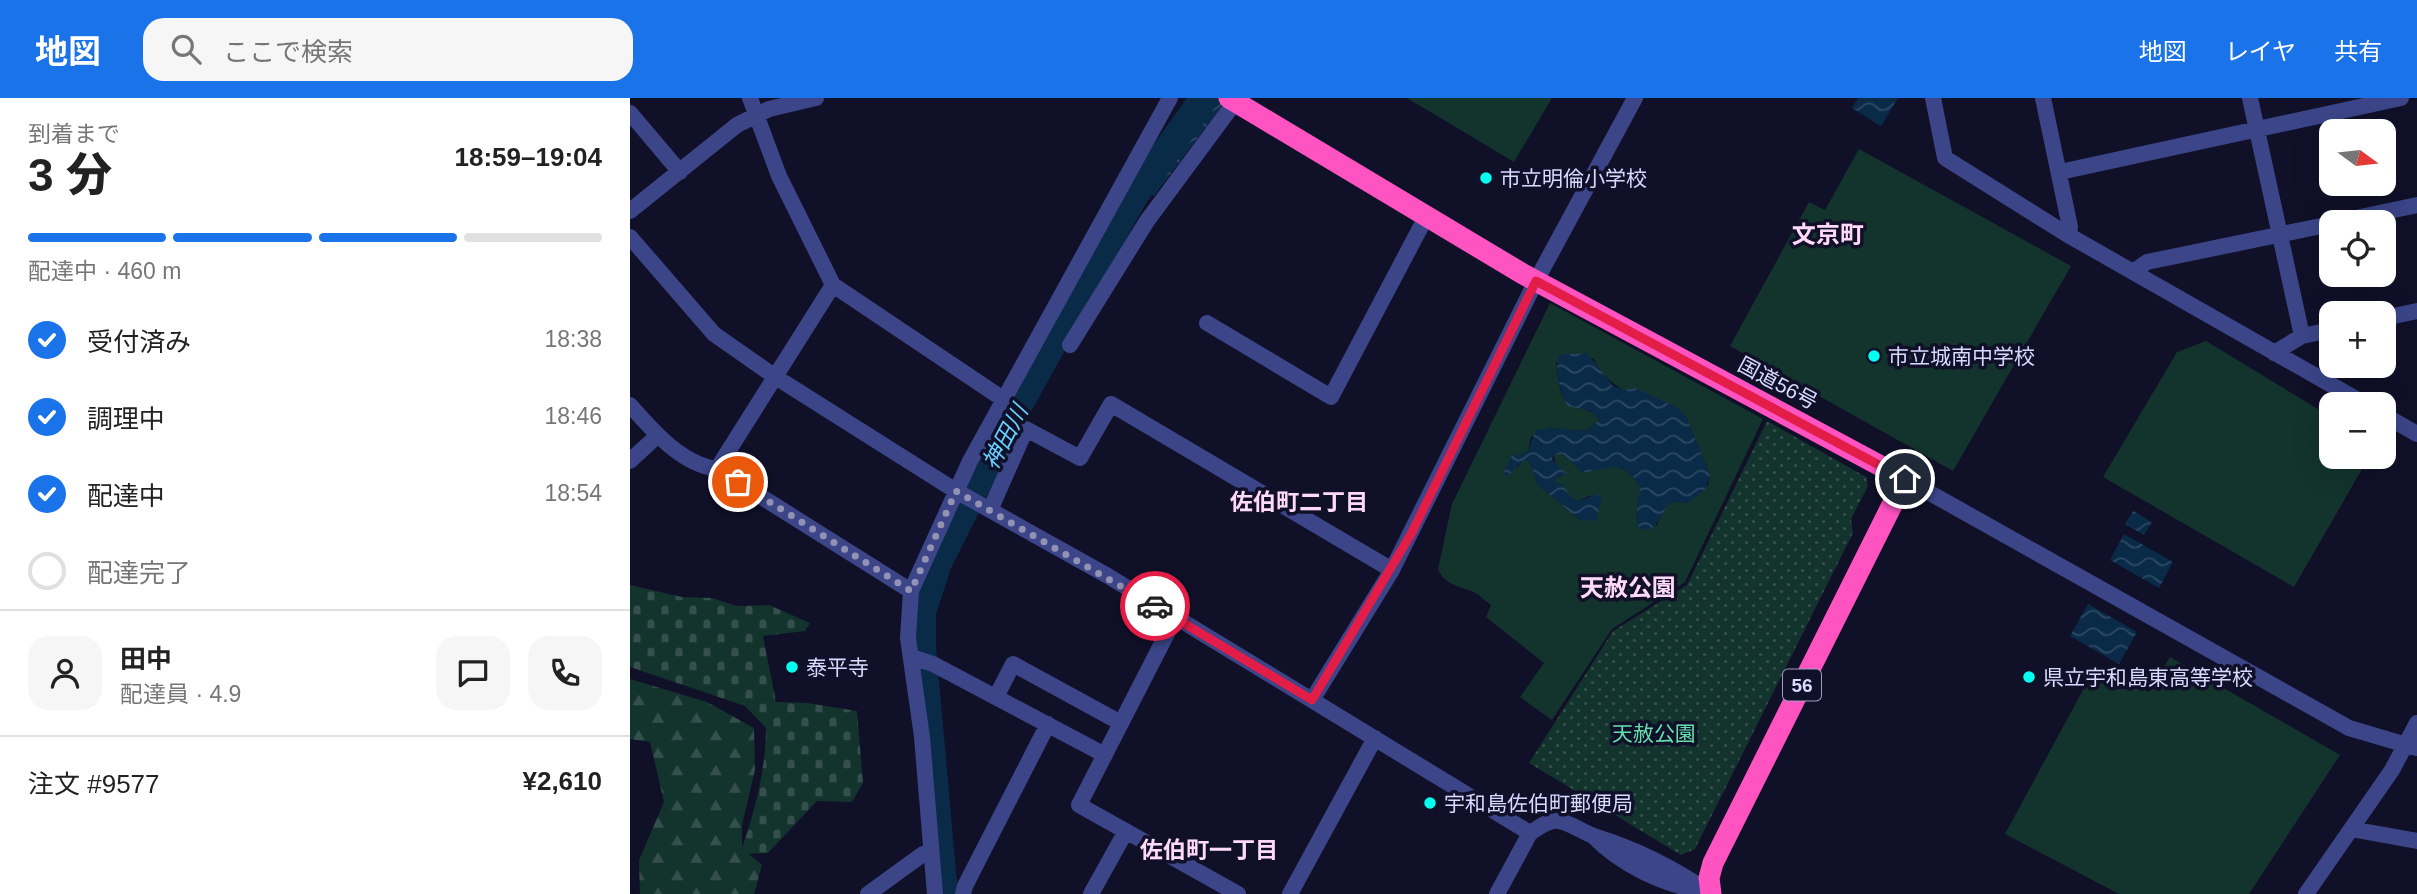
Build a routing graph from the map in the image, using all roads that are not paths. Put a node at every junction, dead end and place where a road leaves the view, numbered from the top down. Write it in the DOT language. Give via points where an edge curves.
graph roads {
  1 [pos="750,98"];
  2 [pos="816,98"];
  3 [pos="1170,98"];
  4 [pos="1635,98"];
  5 [pos="1933,98"];
  6 [pos="2043,98"];
  7 [pos="2250,98"];
  8 [pos="2401,98"];
  9 [pos="1232,99"];
  10 [pos="630,113"];
  11 [pos="756,114"];
  12 [pos="2257,130"];
  13 [pos="680,172"];
  14 [pos="2060,172"];
  15 [pos="2417,205"];
  16 [pos="2393,210"];
  17 [pos="630,211"];
  18 [pos="1426,216"];
  19 [pos="2319,226"];
  20 [pos="2068,234"];
  21 [pos="2280,234"];
  22 [pos="630,237"];
  23 [pos="2133,272"];
  24 [pos="1536,281"];
  25 [pos="833,285"];
  26 [pos="2417,311"];
  27 [pos="2396,315"];
  28 [pos="1208,323"];
  29 [pos="2319,332"];
  30 [pos="2302,336"];
  31 [pos="1070,345"];
  32 [pos="2274,353"];
  33 [pos="774,376"];
  34 [pos="2343,392"];
  35 [pos="1003,399"];
  36 [pos="630,405"];
  37 [pos="2396,422"];
  38 [pos="2417,434"];
  39 [pos="657,436"];
  40 [pos="630,461"];
  41 [pos="717,469"];
  42 [pos="1905,479"];
  43 [pos="959,492"];
  44 [pos="986,506"];
  45 [pos="1392,570"];
  46 [pos="911,591"];
  47 [pos="1175,618"];
  48 [pos="919,659"];
  49 [pos="996,697"];
  50 [pos="1312,700"];
  51 [pos="1121,723"];
  52 [pos="2417,723"];
  53 [pos="1048,724"];
  54 [pos="1375,738"];
  55 [pos="2412,747"];
  56 [pos="1105,755"];
  57 [pos="2351,829"];
  58 [pos="1126,831"];
  59 [pos="1530,834"];
  60 [pos="2417,841"];
  61 [pos="931,853"];
  62 [pos="868,894"];
  63 [pos="935,894"];
  64 [pos="963,894"];
  65 [pos="1091,894"];
  66 [pos="1238,894"];
  67 [pos="1290,894"];
  68 [pos="1497,894"];
  69 [pos="1710,894"];
  70 [pos="2306,894"];
  1 -- 11 [label="street"];
  2 -- 11 [label="street"];
  3 -- 35 [label="street"];
  4 -- 24 [label="street"];
  5 -- 20 [label="street" via="1945,158"];
  6 -- 14 [label="street"];
  7 -- 12 [label="street"];
  8 -- 12 [label="street"];
  9 -- 18 [label="highway, 国道56号"];
  9 -- 31 [label="street" via="1147,221"];
  10 -- 13 [label="street"];
  11 -- 13 [label="street"];
  11 -- 25 [label="street" via="779,176"];
  12 -- 14 [label="street"];
  12 -- 21 [label="street"];
  13 -- 17 [label="street"];
  14 -- 20 [label="street"];
  15 -- 16 [label="street"];
  18 -- 24 [label="highway, 国道56号"];
  18 -- 28 [label="street" via="1331,397"];
  19 -- 21 [label="street"];
  20 -- 23 [label="street"];
  21 -- 23 [label="street" via="2147,262"];
  21 -- 30 [label="street"];
  22 -- 33 [label="street" via="714,334"];
  23 -- 32 [label="street"];
  24 -- 42 [label="highway, 国道56号"];
  24 -- 45 [label="street"];
  25 -- 33 [label="street"];
  25 -- 35 [label="street"];
  26 -- 27 [label="street"];
  29 -- 30 [label="street"];
  30 -- 32 [label="street"];
  32 -- 34 [label="street"];
  33 -- 41 [label="street"];
  33 -- 43 [label="street"];
  35 -- 43 [label="street"];
  36 -- 39 [label="street"];
  37 -- 38 [label="street"];
  39 -- 40 [label="street"];
  39 -- 41 [label="street" via="700,467"];
  41 -- 46 [label="street"];
  42 -- 55 [label="street" via="2349,728"];
  42 -- 69 [label="highway, 56" via="1713,863"];
  43 -- 44 [label="street"];
  43 -- 46 [label="street"];
  44 -- 45 [label="street" via="1026,429 1080,458 1111,404"];
  44 -- 47 [label="street"];
  45 -- 50 [label="street"];
  46 -- 48 [label="street" via="908,638"];
  47 -- 50 [label="street"];
  47 -- 51 [label="street"];
  48 -- 49 [label="street"];
  48 -- 61 [label="street"];
  49 -- 51 [label="street" via="1013,664"];
  49 -- 53 [label="street"];
  50 -- 54 [label="street"];
  51 -- 56 [label="street"];
  52 -- 55 [label="street"];
  53 -- 56 [label="street"];
  53 -- 64 [label="street"];
  54 -- 59 [label="street"];
  54 -- 67 [label="street"];
  55 -- 57 [label="street"];
  56 -- 58 [label="street" via="1079,805"];
  57 -- 60 [label="street"];
  57 -- 70 [label="street"];
  58 -- 65 [label="street"];
  58 -- 66 [label="street"];
  59 -- 68 [label="street"];
  59 -- 69 [label="street" via="1558,820 1680,872"];
  61 -- 62 [label="street" via="923,854"];
  61 -- 63 [label="street"];
}
